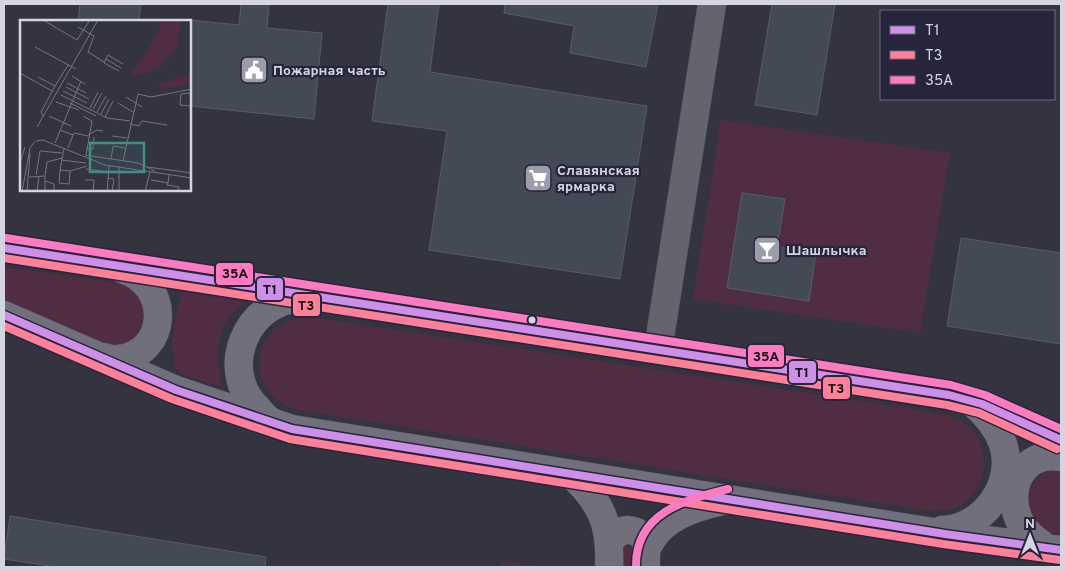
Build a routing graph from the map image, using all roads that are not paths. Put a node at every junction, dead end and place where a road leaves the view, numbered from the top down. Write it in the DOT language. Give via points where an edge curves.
graph roads {
  1 [pos="712,4"];
  2 [pos="4,248"];
  3 [pos="104,263"];
  4 [pos="313,297"];
  5 [pos="4,315"];
  6 [pos="658,350"];
  7 [pos="101,357"];
  8 [pos="961,398"];
  9 [pos="280,426"];
  10 [pos="1061,440"];
  11 [pos="1061,457"];
  12 [pos="571,474"];
  13 [pos="730,500"];
  14 [pos="927,531"];
  15 [pos="1055,550"];
  16 [pos="609,555"];
  17 [pos="647,556"];
  1 -- 6 [label="street"];
  2 -- 3 [label="main road"];
  3 -- 4 [label="main road"];
  3 -- 7 [label="main road" via="127,270 144,280 154,293 159,310 158,325 149,342 135,354 118,359"];
  4 -- 6 [label="main road"];
  4 -- 9 [label="main road" via="290,298 265,310 248,328 239,353 240,380 251,403"];
  5 -- 7 [label="main road"];
  6 -- 8 [label="main road"];
  7 -- 9 [label="main road" via="176,390"];
  8 -- 10 [label="main road" via="982,404"];
  8 -- 14 [label="main road" via="972,403 992,422 1004,446 1005,473 996,499 977,519 954,530"];
  9 -- 12 [label="main road"];
  11 -- 15 [label="main road" via="1040,458 1029,463 1022,470 1014,490 1021,523 1032,538"];
  12 -- 13 [label="main road"];
  12 -- 16 [label="main road" via="593,496 599,507 605,522"];
  13 -- 14 [label="main road"];
  13 -- 17 [label="main road" via="682,513 667,523 656,533"];
  14 -- 15 [label="main road"];
  16 -- 17 [label="main road" via="617,533 627,530 638,533 645,540"];
}
